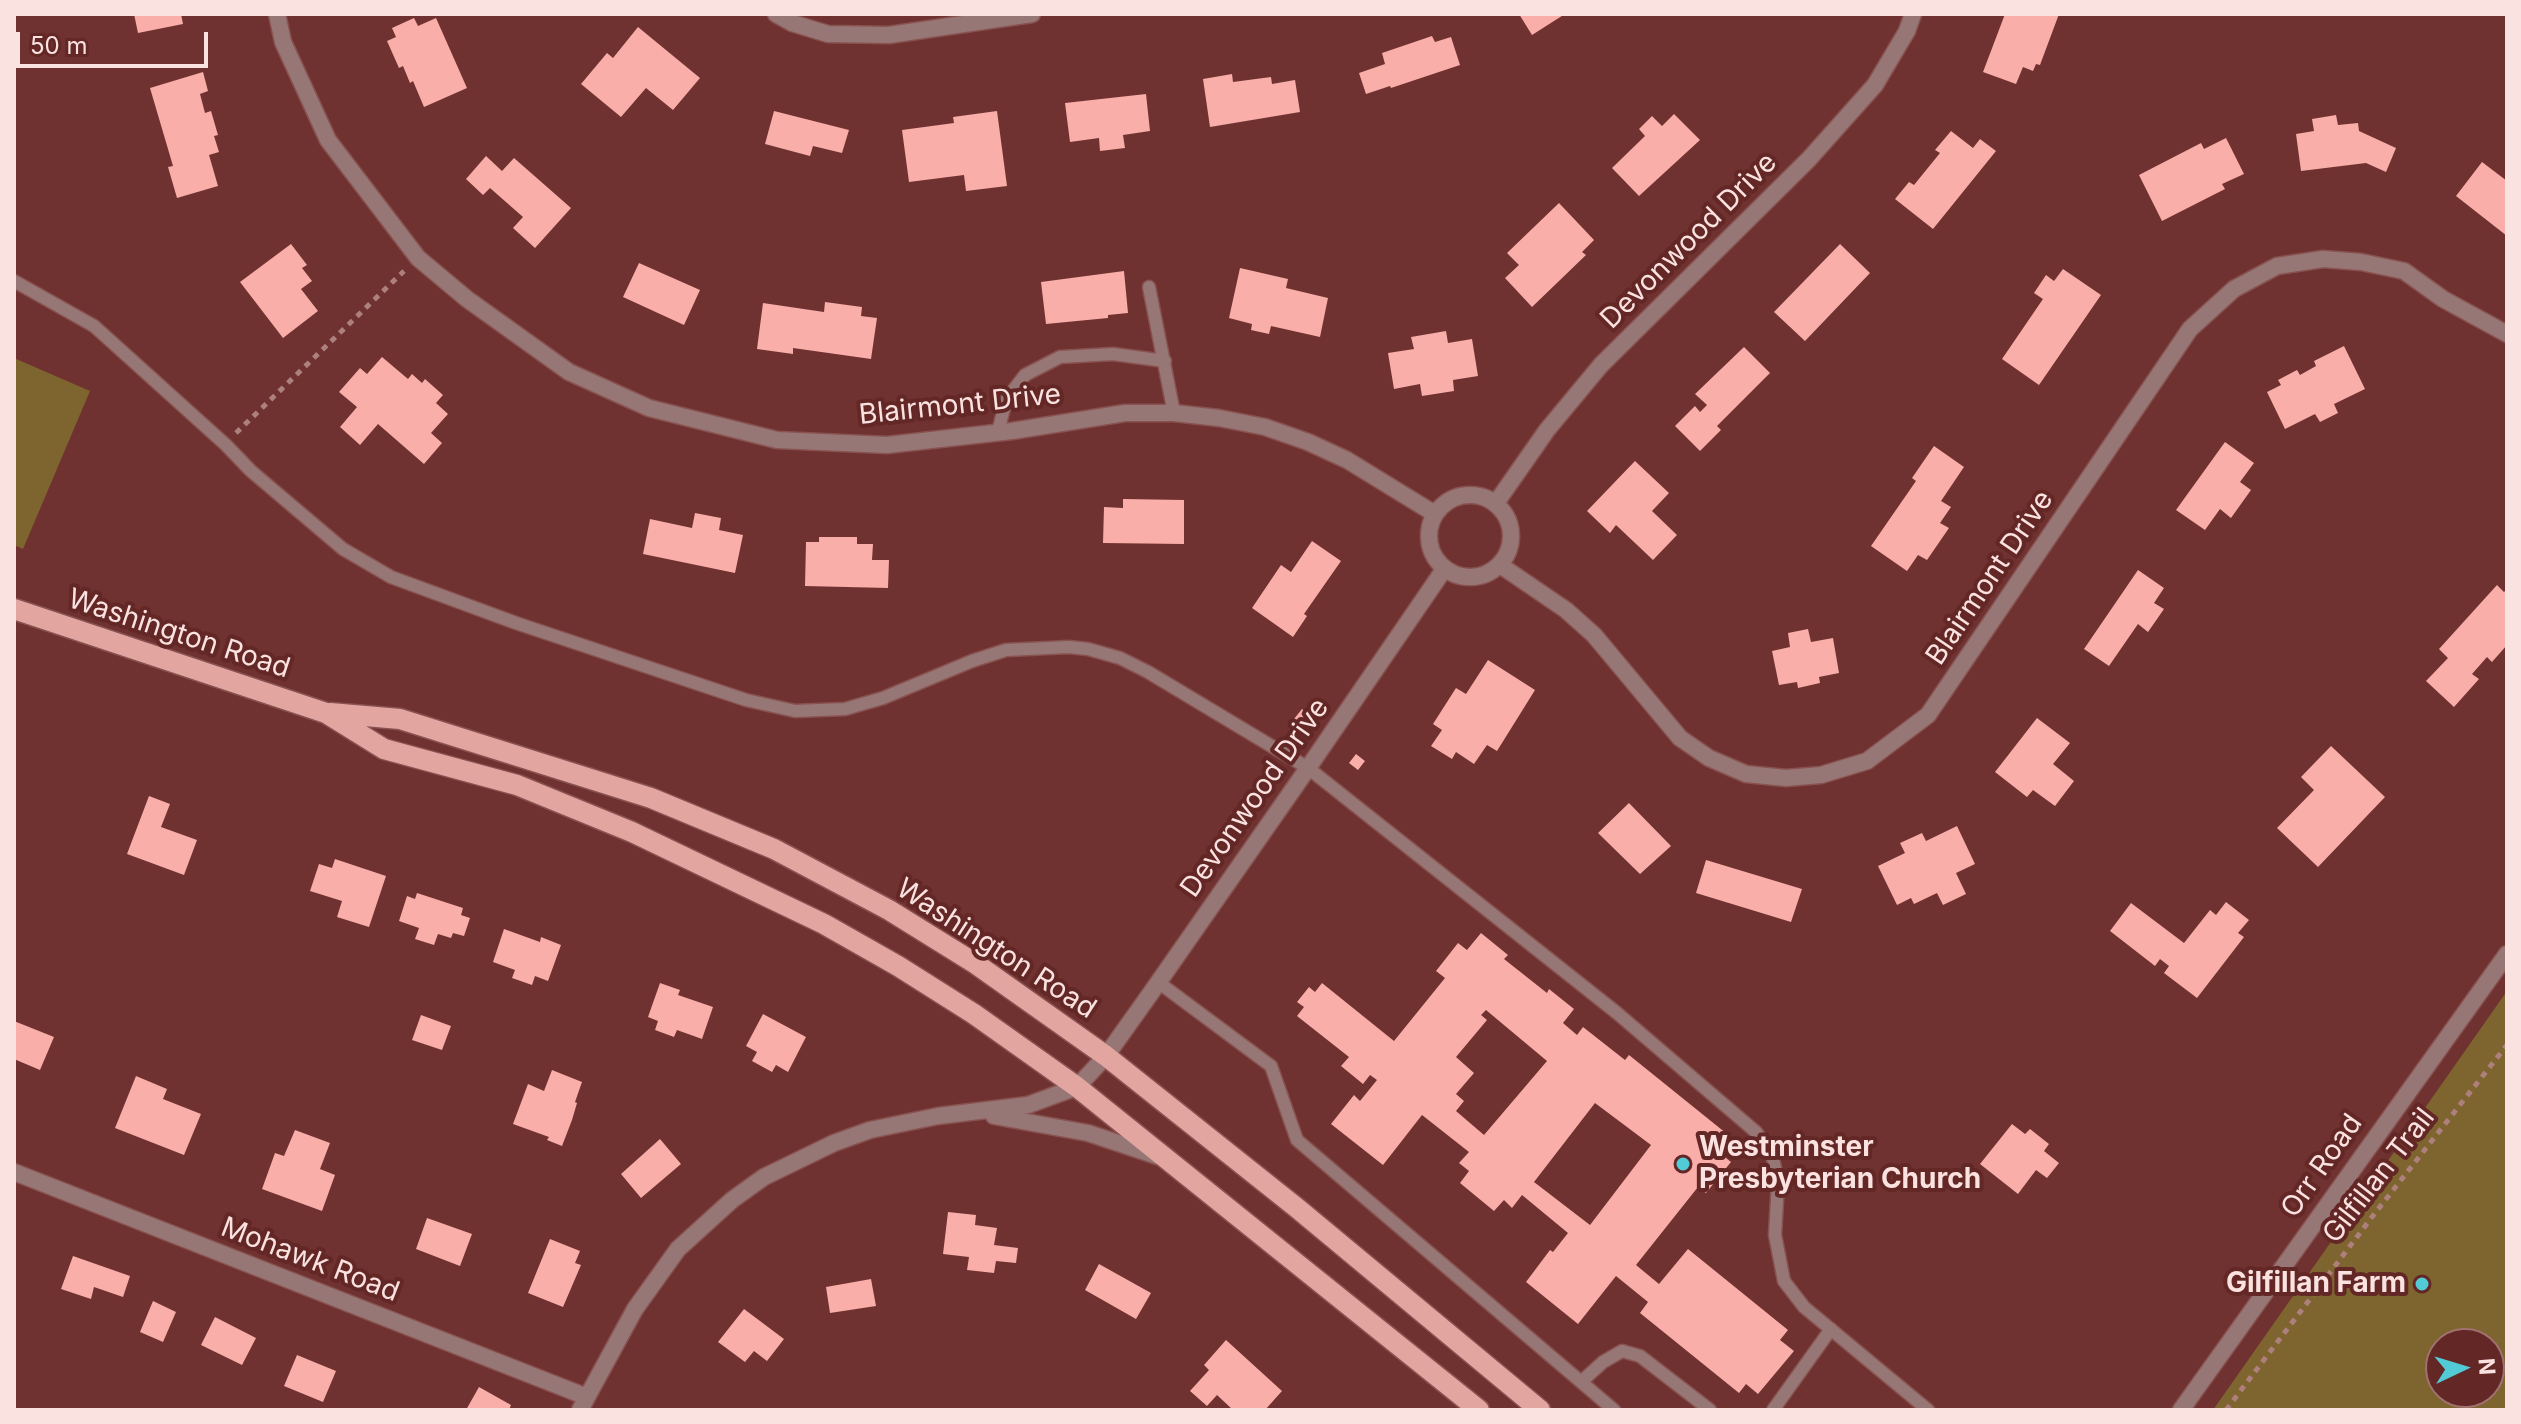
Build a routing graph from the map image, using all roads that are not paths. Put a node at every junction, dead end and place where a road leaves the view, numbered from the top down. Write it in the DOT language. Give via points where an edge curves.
graph roads {
  1 [pos="277,14"];
  2 [pos="776,14"];
  3 [pos="1032,14"];
  4 [pos="1913,14"];
  5 [pos="14,281"];
  6 [pos="1149,287"];
  7 [pos="2507,334"];
  8 [pos="1165,361"];
  9 [pos="1174,413"];
  10 [pos="998,432"];
  11 [pos="1496,503"];
  12 [pos="1435,514"];
  13 [pos="1500,565"];
  14 [pos="1445,568"];
  15 [pos="14,609"];
  16 [pos="326,713"];
  17 [pos="1308,768"];
  18 [pos="2507,954"];
  19 [pos="1158,982"];
  20 [pos="1106,1056"];
  21 [pos="1077,1087"];
  22 [pos="972,1112"];
  23 [pos="1171,1161"];
  24 [pos="14,1172"];
  25 [pos="1831,1329"];
  26 [pos="1581,1382"];
  27 [pos="584,1403"];
  28 [pos="1479,1410"];
  29 [pos="1540,1410"];
  30 [pos="1614,1410"];
  31 [pos="1710,1410"];
  32 [pos="1773,1410"];
  33 [pos="1928,1410"];
  34 [pos="2181,1410"];
  1 -- 10 [label="street, Blairmont Drive" via="283,42 328,140 418,258 569,372 649,408 777,440 887,445"];
  2 -- 3 [label="street" via="828,34 889,35"];
  4 -- 11 [label="street, Devonwood Drive" via="1875,85 1809,159 1601,365"];
  5 -- 17 [label="lane" via="94,326 278,495 343,549 391,577 746,700 795,711 845,709 1006,650 1088,649 1148,672"];
  6 -- 8 [label="lane"];
  7 -- 13 [label="street, Blairmont Drive" via="2404,271 2361,262 2323,259 2277,266 2234,289 2190,329 1928,715 1867,761 1821,775 1746,774 1709,758 1680,738 1594,635"];
  8 -- 9 [label="lane"];
  8 -- 10 [label="lane" via="1113,354 1060,357 1025,375 1006,400"];
  9 -- 10 [label="street, Blairmont Drive" via="1125,413"];
  9 -- 12 [label="street, Blairmont Drive" via="1265,427 1308,442"];
  11 -- 12 [label="street" via="1470,494 1456,497"];
  11 -- 13 [label="street" via="1511,527 1508,554"];
  12 -- 14 [label="street" via="1429,537"];
  13 -- 14 [label="street" via="1479,577"];
  14 -- 17 [label="street, Devonwood Drive"];
  15 -- 16 [label="main road, Washington Road"];
  16 -- 20 [label="main road, Washington Road" via="400,719 537,760 651,798 774,849 976,964"];
  16 -- 21 [label="main road, Washington Road" via="384,749 533,791 824,924 961,1006"];
  17 -- 19 [label="street, Devonwood Drive"];
  17 -- 25 [label="lane" via="1617,1013 1756,1132 1772,1154 1778,1182 1775,1235 1784,1281"];
  18 -- 34 [label="street, Orr Road"];
  19 -- 20 [label="street, Devonwood Drive"];
  19 -- 26 [label="lane" via="1271,1066 1297,1140"];
  20 -- 21 [label="street, Devonwood Drive"];
  20 -- 29 [label="main road, Washington Road"];
  21 -- 22 [label="street" via="1028,1105"];
  21 -- 23 [label="main road, Washington Road"];
  22 -- 23 [label="street" via="1088,1133"];
  22 -- 27 [label="street" via="858,1134 764,1177 732,1200 678,1249 657,1277"];
  23 -- 28 [label="main road, Washington Road"];
  24 -- 27 [label="street, Mohawk Road"];
  25 -- 32 [label="lane"];
  25 -- 33 [label="lane"];
  26 -- 30 [label="lane"];
  26 -- 31 [label="lane" via="1622,1351 1640,1356"];
}
